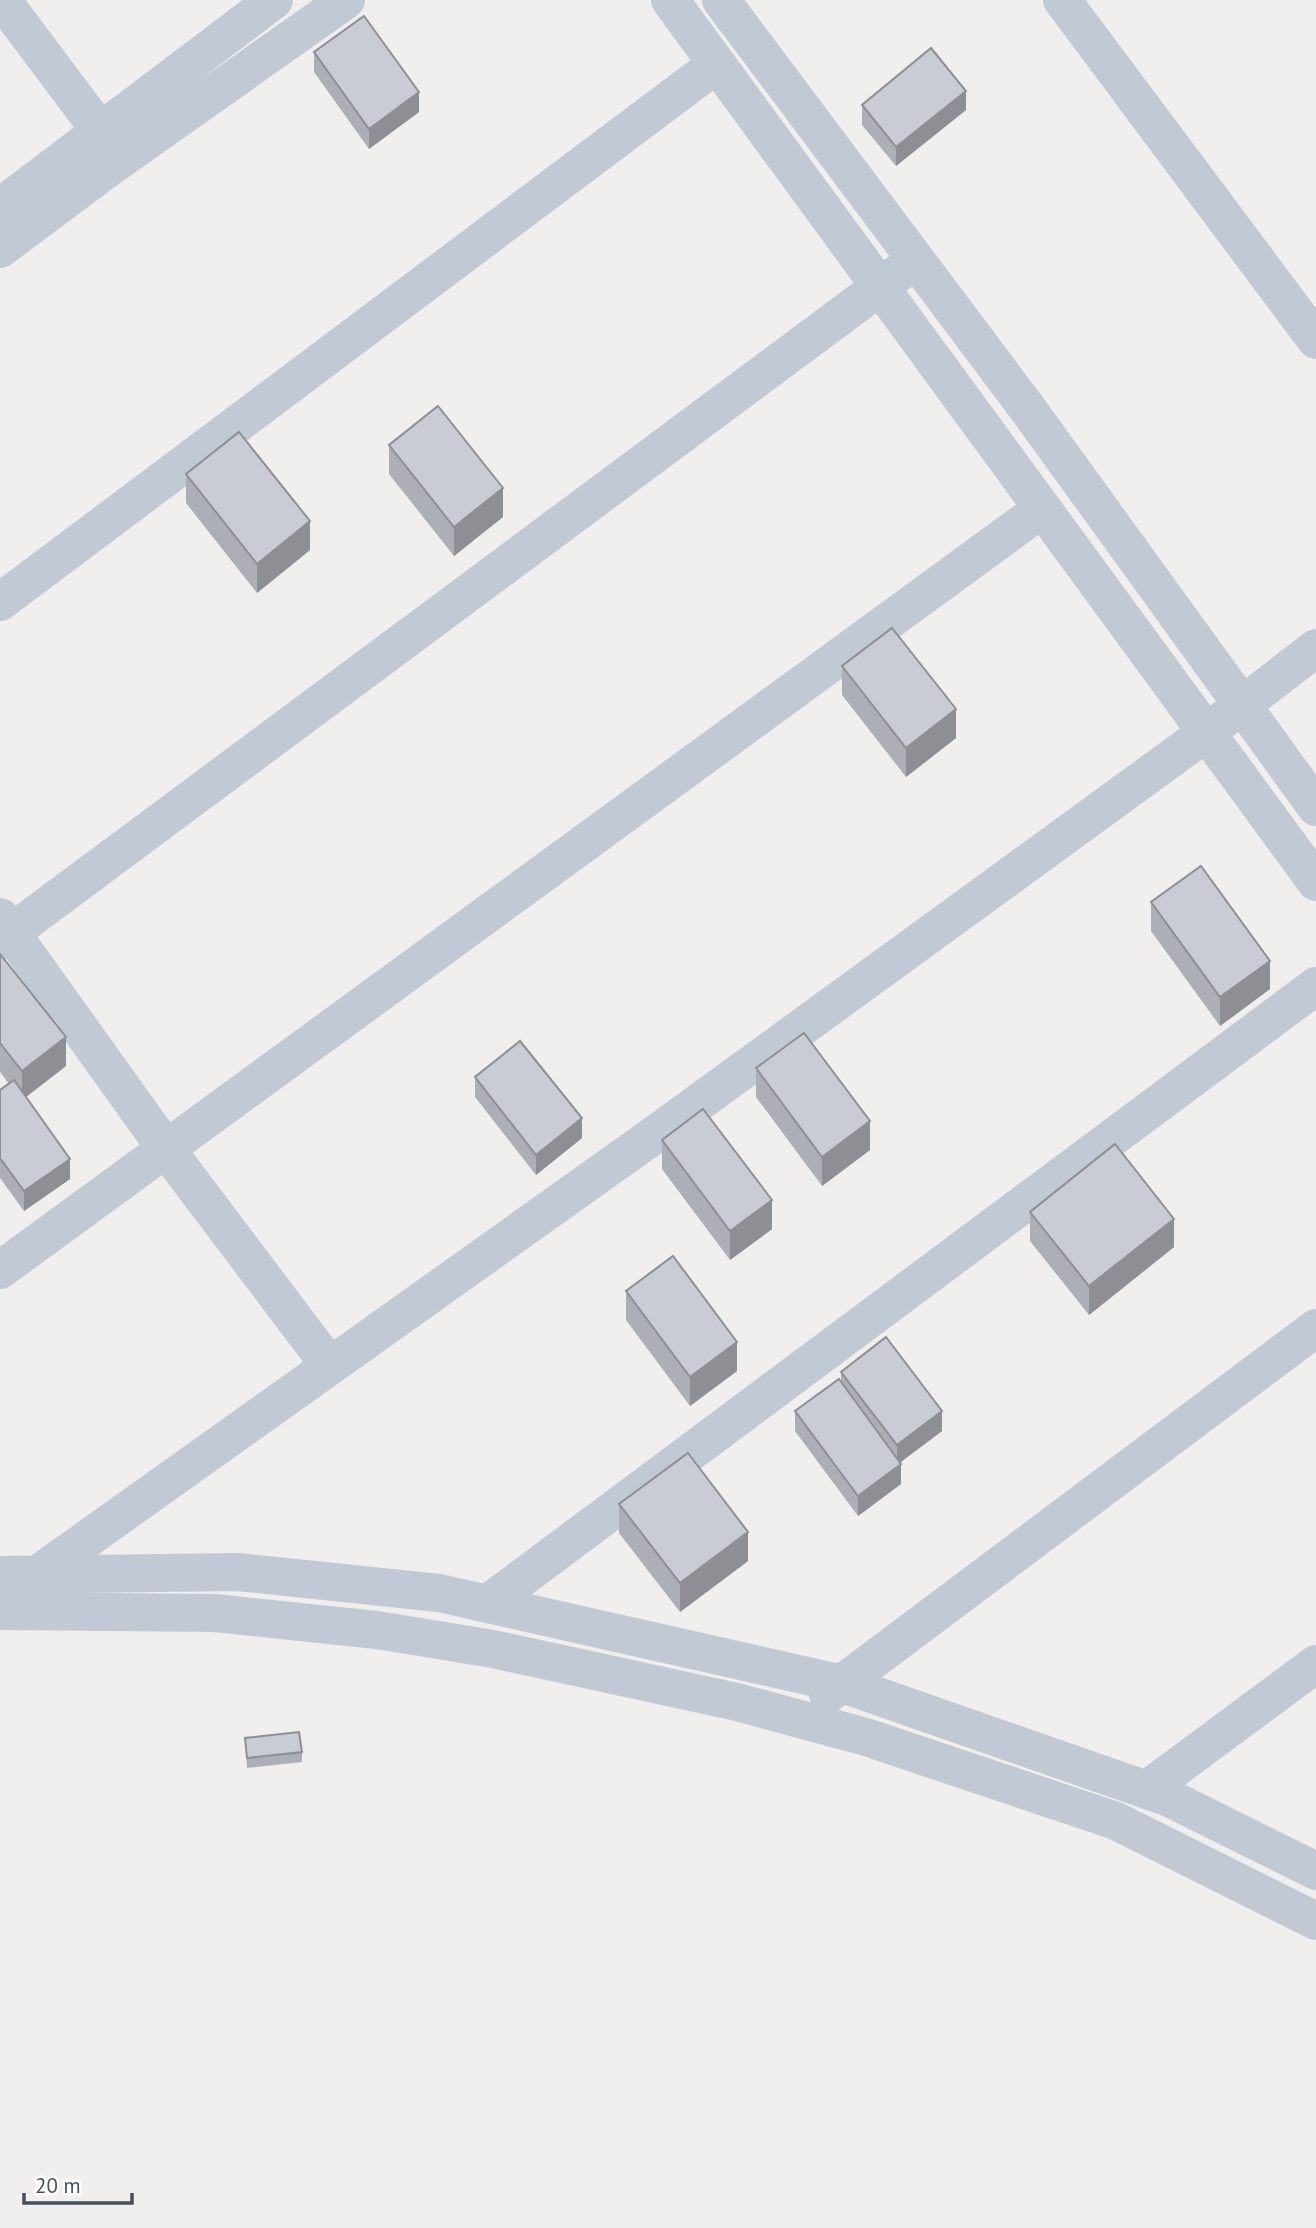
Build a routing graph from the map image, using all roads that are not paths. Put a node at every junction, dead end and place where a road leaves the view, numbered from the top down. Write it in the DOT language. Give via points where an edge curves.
graph roads {
  1 [pos="2,0"];
  2 [pos="274,0"];
  3 [pos="670,0"];
  4 [pos="721,0"];
  5 [pos="1062,0"];
  6 [pos="343,1"];
  7 [pos="717,64"];
  8 [pos="111,145"];
  9 [pos="0,207"];
  10 [pos="0,249"];
  11 [pos="916,260"];
  12 [pos="880,287"];
  13 [pos="1316,340"];
  14 [pos="1042,509"];
  15 [pos="0,602"];
  16 [pos="1316,648"];
  17 [pos="1241,704"];
  18 [pos="1206,733"];
  19 [pos="1316,807"];
  20 [pos="1316,882"];
  21 [pos="4,930"];
  22 [pos="1316,986"];
  23 [pos="166,1149"];
  24 [pos="0,1270"];
  25 [pos="1316,1328"];
  26 [pos="330,1366"];
  27 [pos="38,1574"];
  28 [pos="0,1575"];
  29 [pos="487,1604"];
  30 [pos="0,1611"];
  31 [pos="1316,1664"];
  32 [pos="843,1684"];
  33 [pos="794,1717"];
  34 [pos="1146,1790"];
  35 [pos="1316,1871"];
  36 [pos="1316,1921"];
  1 -- 8 [label="street"];
  2 -- 8 [label="street"];
  3 -- 7 [label="street"];
  4 -- 11 [label="street"];
  5 -- 13 [label="street"];
  6 -- 8 [label="street"];
  7 -- 12 [label="street"];
  7 -- 15 [label="street"];
  8 -- 9 [label="street"];
  8 -- 10 [label="street"];
  11 -- 12 [label="street"];
  11 -- 17 [label="street"];
  12 -- 14 [label="street"];
  12 -- 21 [label="street"];
  14 -- 18 [label="street"];
  14 -- 23 [label="street"];
  16 -- 17 [label="street"];
  17 -- 18 [label="street"];
  17 -- 19 [label="street"];
  18 -- 20 [label="street"];
  18 -- 26 [label="street"];
  21 -- 23 [label="street"];
  22 -- 29 [label="street"];
  23 -- 24 [label="street"];
  23 -- 26 [label="street"];
  25 -- 32 [label="street"];
  26 -- 27 [label="street"];
  27 -- 28 [label="street"];
  27 -- 29 [label="street" via="238,1572 439,1593"];
  29 -- 32 [label="street"];
  30 -- 33 [label="street" via="215,1613 377,1630 507,1652"];
  31 -- 34 [label="street"];
  32 -- 33 [label="street"];
  32 -- 34 [label="street"];
  33 -- 36 [label="street" via="1115,1821"];
  34 -- 35 [label="street"];
}
